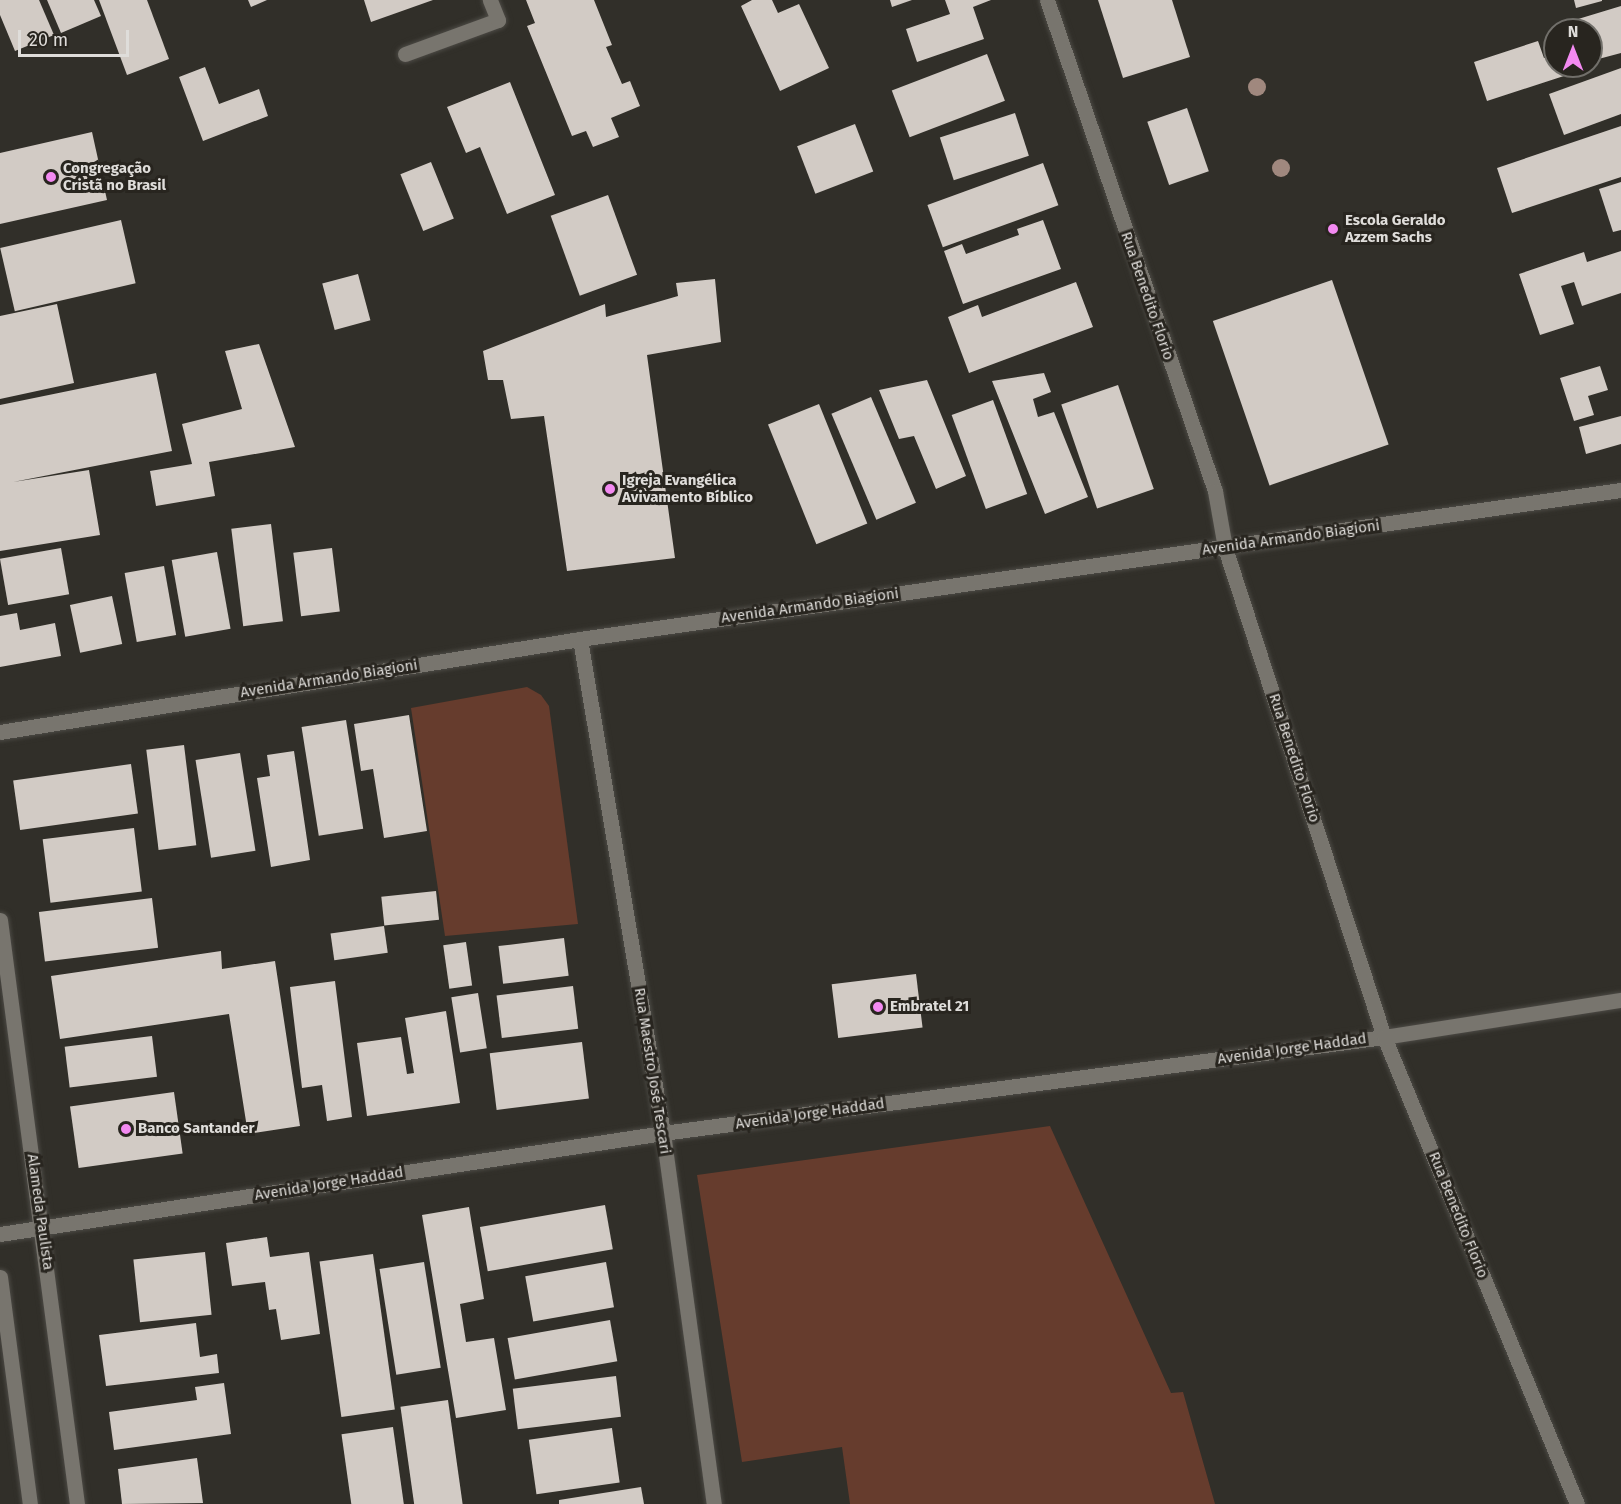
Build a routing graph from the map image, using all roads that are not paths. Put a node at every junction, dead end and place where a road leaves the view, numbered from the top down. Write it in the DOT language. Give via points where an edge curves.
graph roads {
  1 [pos="490,0"];
  2 [pos="1047,0"];
  3 [pos="405,54"];
  4 [pos="1621,490"];
  5 [pos="1225,548"];
  6 [pos="580,639"];
  7 [pos="0,732"];
  8 [pos="0,920"];
  9 [pos="1621,1000"];
  10 [pos="1384,1037"];
  11 [pos="663,1133"];
  12 [pos="43,1227"];
  13 [pos="0,1234"];
  14 [pos="0,1277"];
  15 [pos="30,1504"];
  16 [pos="77,1504"];
  17 [pos="714,1504"];
  18 [pos="1577,1504"];
  1 -- 3 [label="street" via="498,20"];
  2 -- 5 [label="street, Rua Benedito Florio" via="1215,491"];
  4 -- 5 [label="street, Avenida Armando Biagioni"];
  5 -- 6 [label="street, Avenida Armando Biagioni"];
  5 -- 10 [label="street, Rua Benedito Florio"];
  6 -- 7 [label="street, Avenida Armando Biagioni"];
  6 -- 11 [label="street, Rua Maestro José Tescari"];
  8 -- 12 [label="street, Alameda Paulista"];
  9 -- 10 [label="street, Avenida Jorge Haddad"];
  10 -- 11 [label="street, Avenida Jorge Haddad"];
  10 -- 18 [label="street, Rua Benedito Florio"];
  11 -- 12 [label="street, Avenida Jorge Haddad"];
  11 -- 17 [label="street, Rua Maestro José Tescari"];
  12 -- 13 [label="street, Avenida Jorge Haddad"];
  12 -- 16 [label="street, Alameda Paulista"];
  14 -- 15 [label="street"];
}
